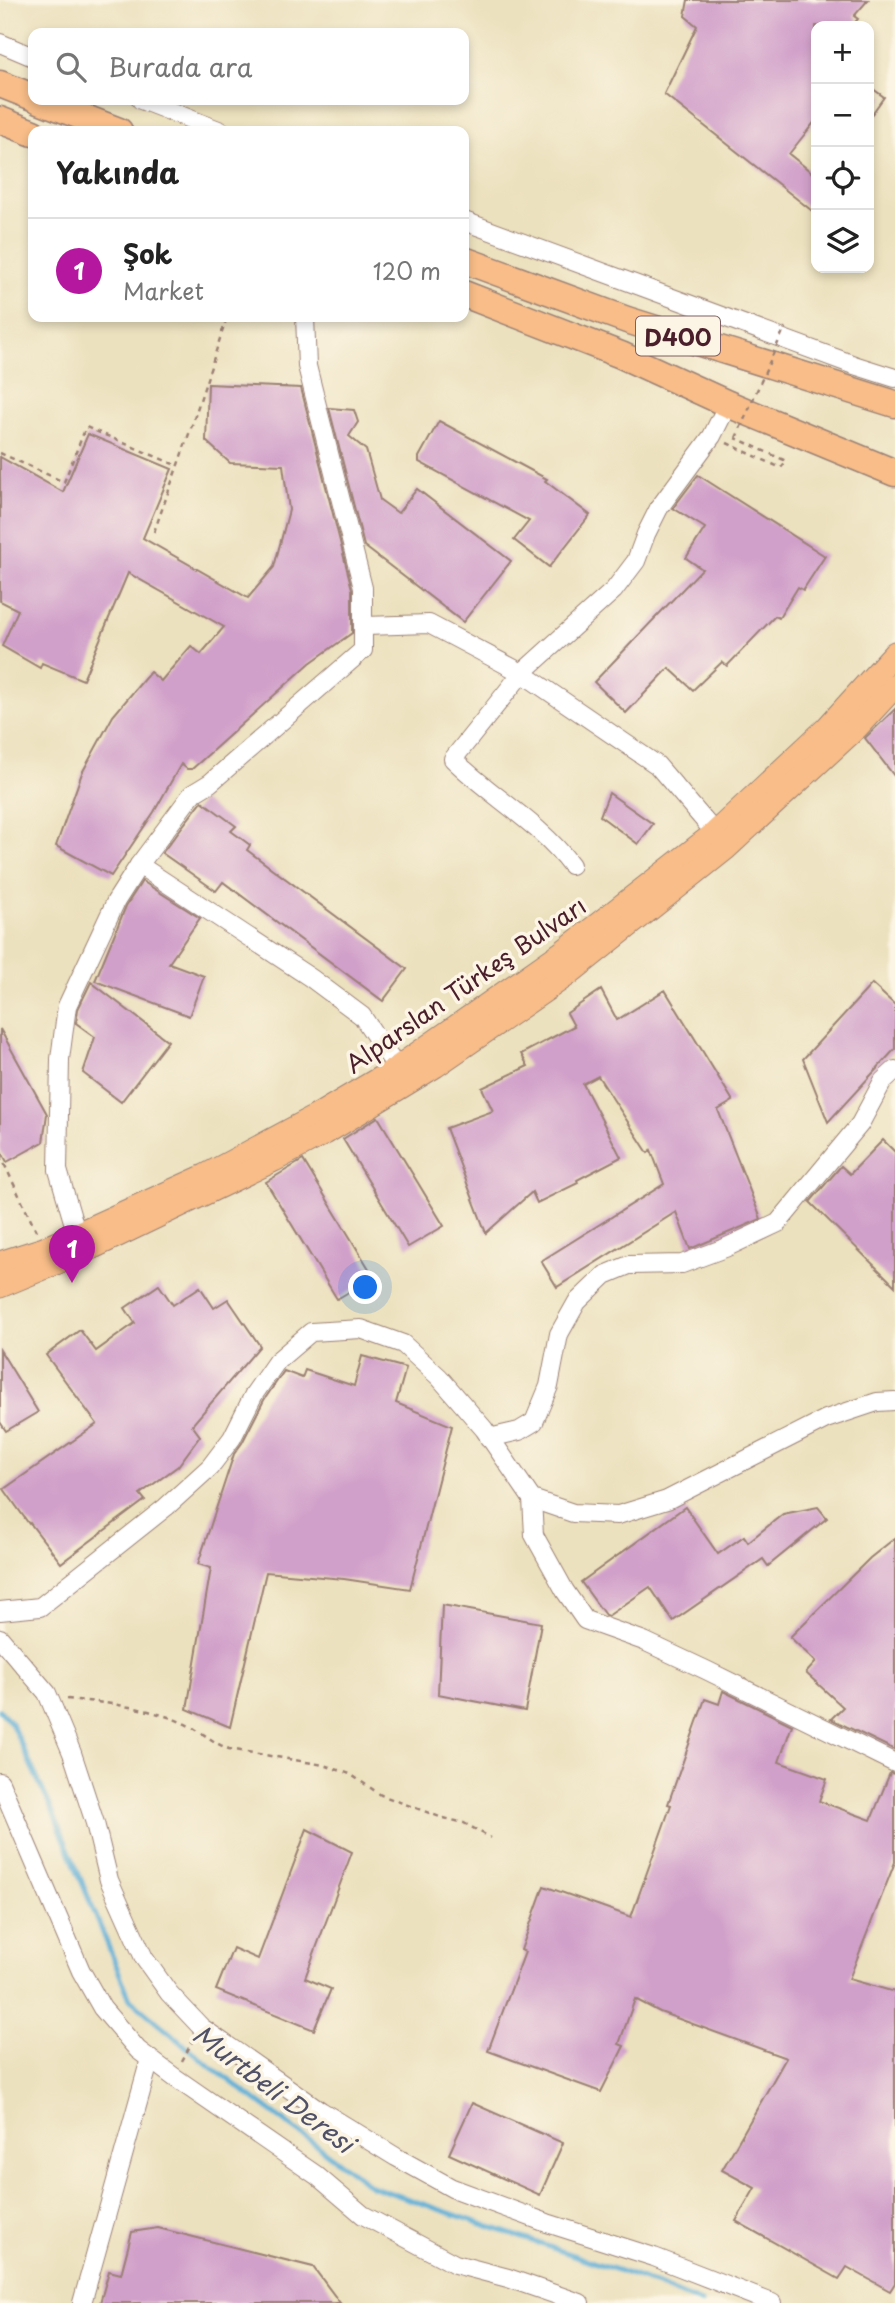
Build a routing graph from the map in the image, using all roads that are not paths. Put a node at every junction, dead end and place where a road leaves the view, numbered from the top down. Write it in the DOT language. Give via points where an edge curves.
graph roads {
  1 [pos="0,43"];
  2 [pos="28,55"];
  3 [pos="0,84"];
  4 [pos="28,95"];
  5 [pos="52,105"];
  6 [pos="154,105"];
  7 [pos="0,120"];
  8 [pos="106,126"];
  9 [pos="209,126"];
  10 [pos="28,131"];
  11 [pos="469,224"];
  12 [pos="469,262"];
  13 [pos="469,296"];
  14 [pos="305,322"];
  15 [pos="895,378"];
  16 [pos="728,404"];
  17 [pos="895,404"];
  18 [pos="895,472"];
  19 [pos="365,626"];
  20 [pos="895,653"];
  21 [pos="522,673"];
  22 [pos="895,687"];
  23 [pos="715,834"];
  24 [pos="139,865"];
  25 [pos="571,865"];
  26 [pos="397,1068"];
  27 [pos="895,1070"];
  28 [pos="77,1235"];
  29 [pos="0,1263"];
  30 [pos="0,1286"];
  31 [pos="895,1401"];
  32 [pos="489,1438"];
  33 [pos="532,1499"];
  34 [pos="0,1611"];
  35 [pos="0,1638"];
  36 [pos="895,1763"];
  37 [pos="0,1782"];
  38 [pos="150,2059"];
  39 [pos="82,2303"];
  40 [pos="580,2303"];
  41 [pos="772,2303"];
  1 -- 2 [label="street"];
  3 -- 4 [label="highway"];
  5 -- 8 [label="highway"];
  6 -- 9 [label="street"];
  7 -- 10 [label="highway"];
  11 -- 15 [label="street"];
  12 -- 17 [label="highway, D400" via="627,320"];
  13 -- 16 [label="highway, D400" via="621,355"];
  14 -- 19 [label="street" via="307,366 363,588"];
  16 -- 18 [label="highway, D400"];
  16 -- 21 [label="street" via="712,436 659,508 636,561 614,590"];
  19 -- 21 [label="street" via="429,625"];
  19 -- 24 [label="street" via="363,650 192,794"];
  20 -- 23 [label="main road, Alparslan Türkeş Bulvarı" via="827,728"];
  21 -- 23 [label="street" via="657,765"];
  21 -- 25 [label="street" via="453,759 557,846"];
  22 -- 30 [label="main road, Alparslan Türkeş Bulvarı" via="725,849 567,975 435,1066 274,1160 85,1251"];
  23 -- 26 [label="main road, Alparslan Türkeş Bulvarı" via="560,954"];
  24 -- 26 [label="street" via="362,1016"];
  24 -- 28 [label="street" via="116,901 67,1006 60,1059 58,1170"];
  26 -- 28 [label="main road, Alparslan Türkeş Bulvarı" via="205,1176"];
  27 -- 32 [label="street" via="883,1081 860,1124 778,1223 682,1264 629,1265 605,1275 577,1302 559,1334 549,1386 534,1422"];
  28 -- 29 [label="main road, Alparslan Türkeş Bulvarı"];
  31 -- 33 [label="street" via="877,1402 826,1419 667,1500 618,1515 573,1513"];
  32 -- 33 [label="street"];
  32 -- 34 [label="street" via="439,1377 402,1344 361,1329 311,1332 277,1361 210,1467 166,1507 40,1607"];
  33 -- 36 [label="street" via="534,1535 585,1620 644,1641"];
  35 -- 41 [label="street" via="47,1693 72,1753 109,1880 144,1958 201,2027 321,2111 452,2188"];
  37 -- 38 [label="street" via="86,1980 102,2008"];
  38 -- 39 [label="street"];
  38 -- 40 [label="street" via="316,2175 363,2215 455,2264"];
}
